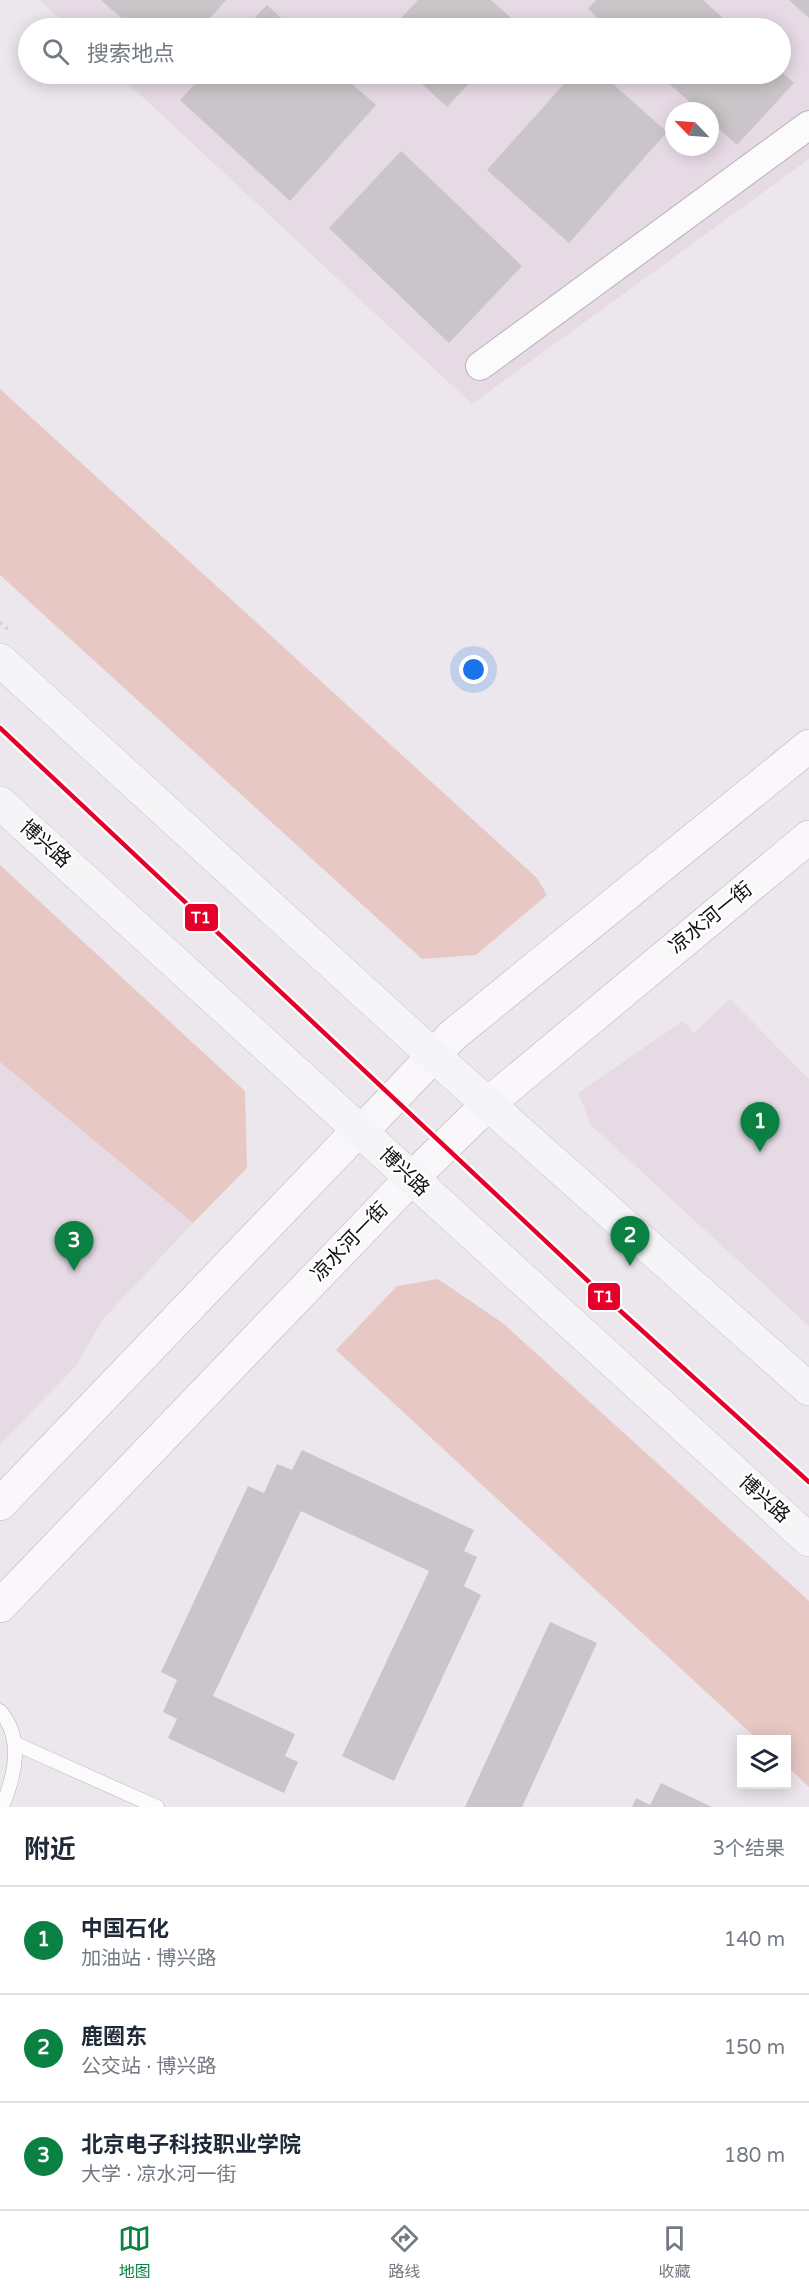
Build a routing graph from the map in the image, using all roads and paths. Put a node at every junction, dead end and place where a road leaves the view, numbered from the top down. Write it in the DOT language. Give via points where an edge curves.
graph roads {
  1 [pos="809,125"];
  2 [pos="480,366"];
  3 [pos="0,660"];
  4 [pos="809,746"];
  5 [pos="0,803"];
  6 [pos="809,837"];
  7 [pos="435,1057"];
  8 [pos="489,1103"];
  9 [pos="362,1131"];
  10 [pos="411,1179"];
  11 [pos="809,1389"];
  12 [pos="0,1504"];
  13 [pos="809,1540"];
  14 [pos="0,1606"];
  15 [pos="0,1711"];
  16 [pos="16,1744"];
  17 [pos="2,1807"];
  18 [pos="157,1807"];
  1 -- 2 [label="street"];
  3 -- 7 [label="main road"];
  4 -- 7 [label="main road" via="453,1035"];
  5 -- 9 [label="main road, 博兴路"];
  6 -- 8 [label="main road, 凉水河一街"];
  7 -- 8 [label="main road"];
  7 -- 9 [label="main road"];
  8 -- 10 [label="main road, 凉水河一街"];
  8 -- 11 [label="main road"];
  9 -- 10 [label="main road, 博兴路"];
  9 -- 12 [label="main road" via="347,1142"];
  10 -- 13 [label="main road, 博兴路"];
  10 -- 14 [label="main road, 凉水河一街"];
  15 -- 16 [label="lane"];
  16 -- 17 [label="lane" via="13,1780"];
  16 -- 18 [label="lane"];
}
